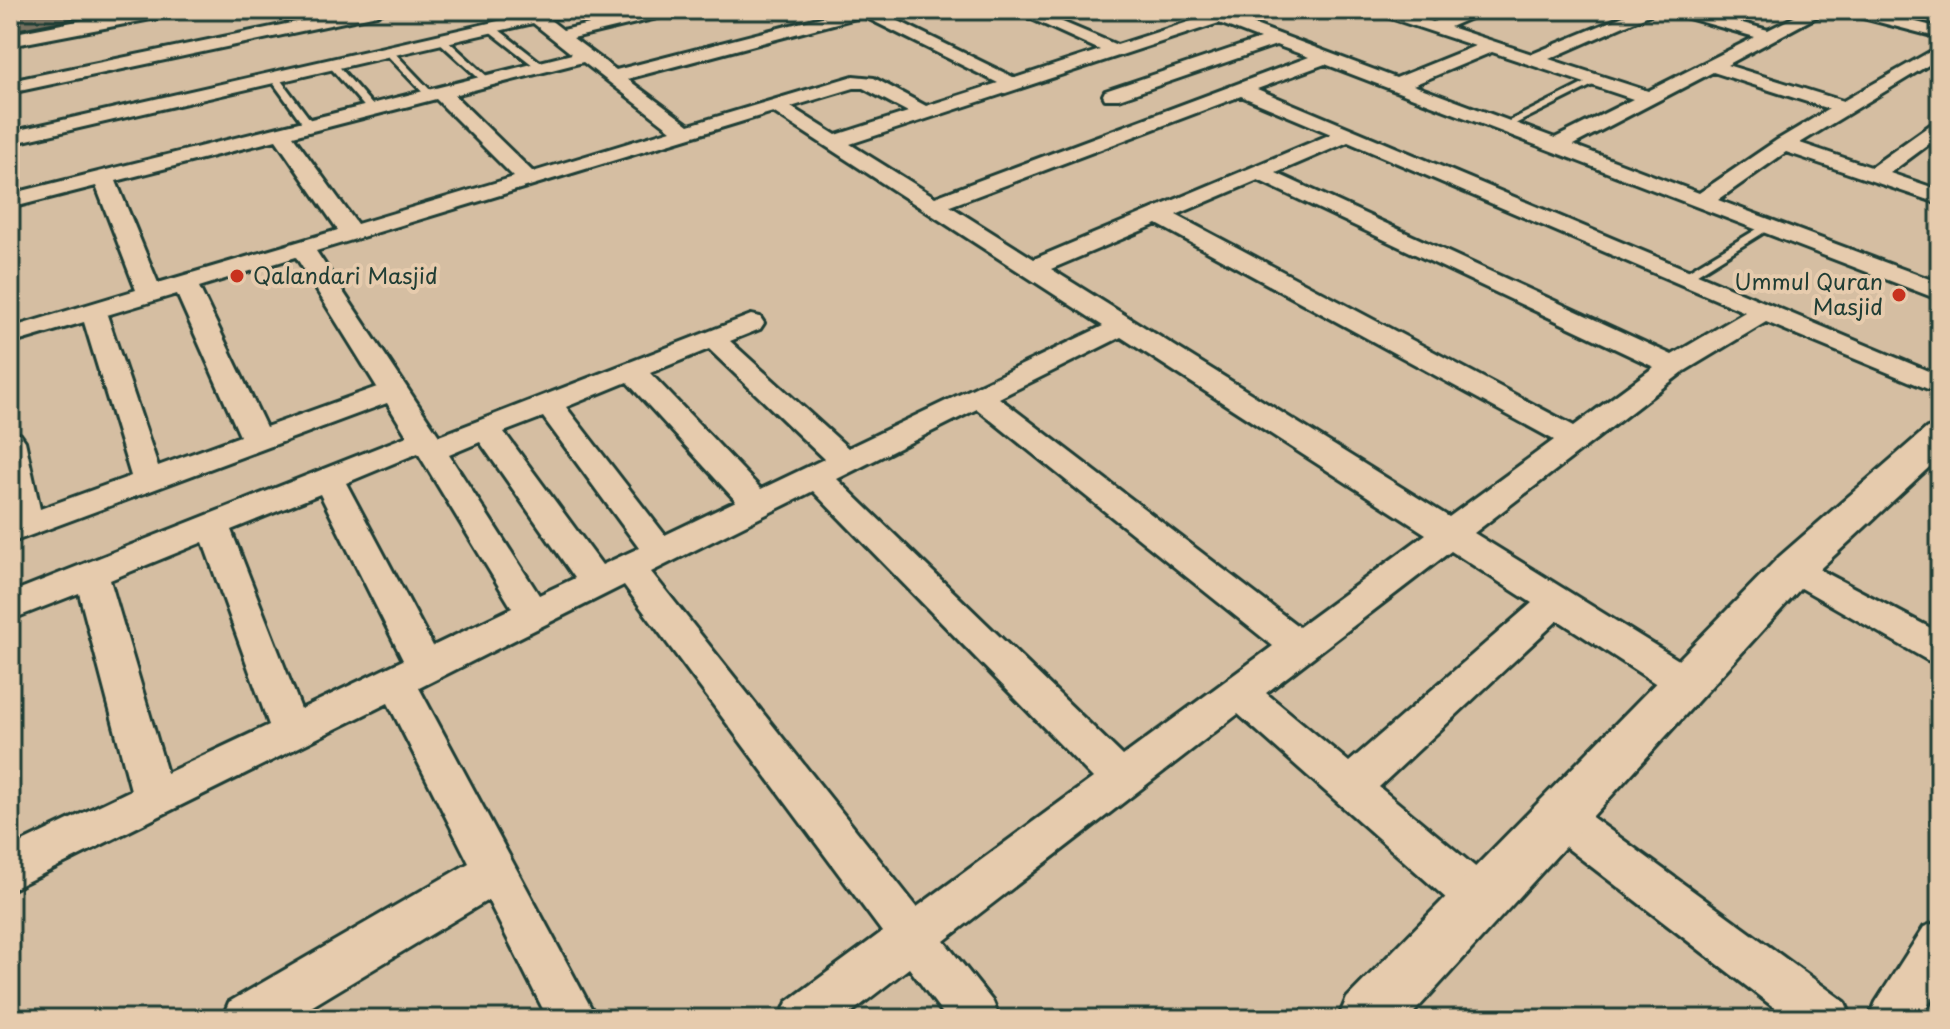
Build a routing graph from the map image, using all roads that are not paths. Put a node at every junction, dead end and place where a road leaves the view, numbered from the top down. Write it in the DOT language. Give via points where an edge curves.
graph roads {
  1 [pos="167,10"];
  2 [pos="377,10"];
  3 [pos="511,10"];
  4 [pos="568,10"];
  5 [pos="672,10"];
  6 [pos="864,10"];
  7 [pos="1020,10"];
  8 [pos="1242,10"];
  9 [pos="1381,10"];
  10 [pos="1481,10"];
  11 [pos="1652,10"];
  12 [pos="1677,10"];
  13 [pos="1821,10"];
  14 [pos="1850,10"];
  15 [pos="1913,10"];
  16 [pos="1210,14"];
  17 [pos="535,17"];
  18 [pos="1893,21"];
  19 [pos="1434,27"];
  20 [pos="491,28"];
  21 [pos="1940,33"];
  22 [pos="559,36"];
  23 [pos="1770,36"];
  24 [pos="441,39"];
  25 [pos="1276,39"];
  26 [pos="10,40"];
  27 [pos="1491,46"];
  28 [pos="388,51"];
  29 [pos="1116,51"];
  30 [pos="1940,51"];
  31 [pos="585,56"];
  32 [pos="1326,57"];
  33 [pos="1532,60"];
  34 [pos="332,64"];
  35 [pos="1712,66"];
  36 [pos="1914,66"];
  37 [pos="541,67"];
  38 [pos="1058,70"];
  39 [pos="1940,73"];
  40 [pos="274,77"];
  41 [pos="612,77"];
  42 [pos="487,81"];
  43 [pos="1596,81"];
  44 [pos="1014,84"];
  45 [pos="1398,84"];
  46 [pos="10,87"];
  47 [pos="1098,89"];
  48 [pos="1241,89"];
  49 [pos="436,94"];
  50 [pos="1649,98"];
  51 [pos="776,106"];
  52 [pos="1845,108"];
  53 [pos="372,110"];
  54 [pos="925,113"];
  55 [pos="1162,119"];
  56 [pos="10,121"];
  57 [pos="1506,125"];
  58 [pos="310,126"];
  59 [pos="1940,127"];
  60 [pos="686,132"];
  61 [pos="281,133"];
  62 [pos="1349,134"];
  63 [pos="10,138"];
  64 [pos="835,142"];
  65 [pos="1559,144"];
  66 [pos="1784,144"];
  67 [pos="1259,173"];
  68 [pos="1873,175"];
  69 [pos="104,178"];
  70 [pos="530,181"];
  71 [pos="1940,197"];
  72 [pos="10,201"];
  73 [pos="1702,201"];
  74 [pos="933,205"];
  75 [pos="1158,215"];
  76 [pos="1767,226"];
  77 [pos="352,234"];
  78 [pos="303,249"];
  79 [pos="1033,268"];
  80 [pos="1682,278"];
  81 [pos="185,284"];
  82 [pos="1939,290"];
  83 [pos="150,294"];
  84 [pos="93,311"];
  85 [pos="1764,312"];
  86 [pos="751,323"];
  87 [pos="1123,326"];
  88 [pos="10,336"];
  89 [pos="713,339"];
  90 [pos="1673,366"];
  91 [pos="632,371"];
  92 [pos="1940,386"];
  93 [pos="392,391"];
  94 [pos="979,397"];
  95 [pos="548,404"];
  96 [pos="486,429"];
  97 [pos="1940,436"];
  98 [pos="1575,439"];
  99 [pos="257,440"];
  100 [pos="10,441"];
  101 [pos="430,445"];
  102 [pos="830,469"];
  103 [pos="328,479"];
  104 [pos="148,481"];
  105 [pos="757,505"];
  106 [pos="213,525"];
  107 [pos="19,528"];
  108 [pos="1448,535"];
  109 [pos="628,568"];
  110 [pos="1794,568"];
  111 [pos="91,574"];
  112 [pos="1555,603"];
  113 [pos="10,607"];
  114 [pos="533,614"];
  115 [pos="1299,647"];
  116 [pos="1940,650"];
  117 [pos="411,674"];
  118 [pos="1685,683"];
  119 [pos="1239,692"];
  120 [pos="291,732"];
  121 [pos="1121,780"];
  122 [pos="1350,787"];
  123 [pos="154,799"];
  124 [pos="1559,817"];
  125 [pos="10,870"];
  126 [pos="496,871"];
  127 [pos="1481,900"];
  128 [pos="913,937"];
  129 [pos="1940,943"];
  130 [pos="246,1019"];
  131 [pos="573,1019"];
  132 [pos="804,1019"];
  133 [pos="976,1019"];
  134 [pos="1368,1019"];
  135 [pos="1828,1019"];
  136 [pos="1893,1019"];
  1 -- 26 [label="street"];
  2 -- 46 [label="street"];
  3 -- 56 [label="street"];
  4 -- 17 [label="street"];
  5 -- 22 [label="street"];
  6 -- 41 [label="street"];
  6 -- 44 [label="street"];
  7 -- 29 [label="street"];
  8 -- 16 [label="street"];
  9 -- 19 [label="street"];
  10 -- 19 [label="street"];
  11 -- 33 [label="street"];
  12 -- 23 [label="street"];
  13 -- 23 [label="street"];
  14 -- 18 [label="street"];
  15 -- 18 [label="street"];
  16 -- 25 [label="street"];
  16 -- 29 [label="street"];
  17 -- 20 [label="street"];
  17 -- 22 [label="street"];
  18 -- 21 [label="street"];
  19 -- 27 [label="street"];
  20 -- 24 [label="street"];
  20 -- 37 [label="lane"];
  22 -- 31 [label="street"];
  23 -- 35 [label="street"];
  24 -- 28 [label="street"];
  24 -- 42 [label="lane"];
  25 -- 32 [label="street"];
  25 -- 47 [label="street"];
  27 -- 33 [label="street"];
  27 -- 45 [label="street"];
  28 -- 34 [label="street"];
  28 -- 49 [label="lane"];
  29 -- 38 [label="street"];
  30 -- 36 [label="street"];
  31 -- 37 [label="street"];
  31 -- 41 [label="street"];
  32 -- 45 [label="street"];
  32 -- 48 [label="street"];
  33 -- 43 [label="street"];
  34 -- 40 [label="street"];
  34 -- 53 [label="lane"];
  35 -- 50 [label="street"];
  35 -- 52 [label="street"];
  36 -- 39 [label="street"];
  36 -- 52 [label="street"];
  37 -- 42 [label="street"];
  38 -- 44 [label="street"];
  38 -- 47 [label="street"];
  40 -- 58 [label="lane"];
  40 -- 63 [label="street"];
  41 -- 60 [label="street"];
  42 -- 49 [label="street"];
  43 -- 50 [label="street"];
  43 -- 57 [label="lane"];
  44 -- 54 [label="street"];
  45 -- 57 [label="street"];
  47 -- 55 [label="street"];
  48 -- 55 [label="street"];
  48 -- 62 [label="street"];
  49 -- 53 [label="street"];
  49 -- 70 [label="street"];
  50 -- 65 [label="street"];
  51 -- 54 [label="street" via="861,81"];
  51 -- 60 [label="street"];
  51 -- 64 [label="street"];
  52 -- 66 [label="street"];
  53 -- 58 [label="street"];
  54 -- 64 [label="street"];
  55 -- 74 [label="street"];
  57 -- 65 [label="street"];
  58 -- 61 [label="street"];
  59 -- 68 [label="street"];
  60 -- 70 [label="street"];
  61 -- 69 [label="street"];
  61 -- 77 [label="street"];
  62 -- 67 [label="street"];
  62 -- 80 [label="street"];
  64 -- 74 [label="street"];
  65 -- 73 [label="street"];
  66 -- 68 [label="street"];
  66 -- 73 [label="street"];
  67 -- 75 [label="street"];
  67 -- 90 [label="street"];
  68 -- 71 [label="street"];
  69 -- 72 [label="street"];
  69 -- 83 [label="street"];
  70 -- 77 [label="street"];
  73 -- 76 [label="street"];
  74 -- 79 [label="street"];
  75 -- 79 [label="street"];
  75 -- 98 [label="street"];
  76 -- 80 [label="lane"];
  76 -- 82 [label="street"];
  77 -- 78 [label="street"];
  78 -- 81 [label="street"];
  78 -- 93 [label="street"];
  79 -- 87 [label="street"];
  80 -- 85 [label="street"];
  81 -- 83 [label="street"];
  81 -- 99 [label="street"];
  83 -- 84 [label="street"];
  84 -- 88 [label="street"];
  84 -- 104 [label="street"];
  85 -- 90 [label="street"];
  85 -- 92 [label="street"];
  86 -- 89 [label="street"];
  87 -- 94 [label="street"];
  87 -- 108 [label="street"];
  89 -- 91 [label="street"];
  89 -- 102 [label="street"];
  90 -- 98 [label="street"];
  91 -- 95 [label="street"];
  91 -- 105 [label="street"];
  93 -- 99 [label="street"];
  93 -- 101 [label="street"];
  94 -- 102 [label="street"];
  94 -- 115 [label="street"];
  95 -- 96 [label="street"];
  95 -- 109 [label="street"];
  96 -- 101 [label="street"];
  96 -- 109 [label="street"];
  97 -- 110 [label="street"];
  98 -- 108 [label="street"];
  99 -- 104 [label="street"];
  100 -- 107 [label="street"];
  101 -- 103 [label="street"];
  101 -- 114 [label="street"];
  102 -- 105 [label="street"];
  102 -- 121 [label="street"];
  103 -- 106 [label="street"];
  103 -- 117 [label="street"];
  104 -- 107 [label="street"];
  105 -- 109 [label="street"];
  106 -- 111 [label="street"];
  106 -- 120 [label="street"];
  108 -- 112 [label="street"];
  108 -- 115 [label="street"];
  109 -- 114 [label="street"];
  109 -- 128 [label="street"];
  110 -- 116 [label="street"];
  110 -- 118 [label="street"];
  111 -- 113 [label="street"];
  111 -- 123 [label="street"];
  112 -- 118 [label="street"];
  112 -- 122 [label="street"];
  114 -- 117 [label="street"];
  115 -- 119 [label="street"];
  117 -- 120 [label="street"];
  117 -- 126 [label="street"];
  118 -- 124 [label="street"];
  119 -- 121 [label="street"];
  119 -- 122 [label="street"];
  120 -- 123 [label="street"];
  121 -- 128 [label="street"];
  122 -- 127 [label="street"];
  123 -- 125 [label="street"];
  124 -- 127 [label="street"];
  124 -- 135 [label="street"];
  126 -- 130 [label="street"];
  126 -- 131 [label="street"];
  127 -- 134 [label="street"];
  128 -- 132 [label="street"];
  128 -- 133 [label="street"];
  129 -- 136 [label="street"];
}
